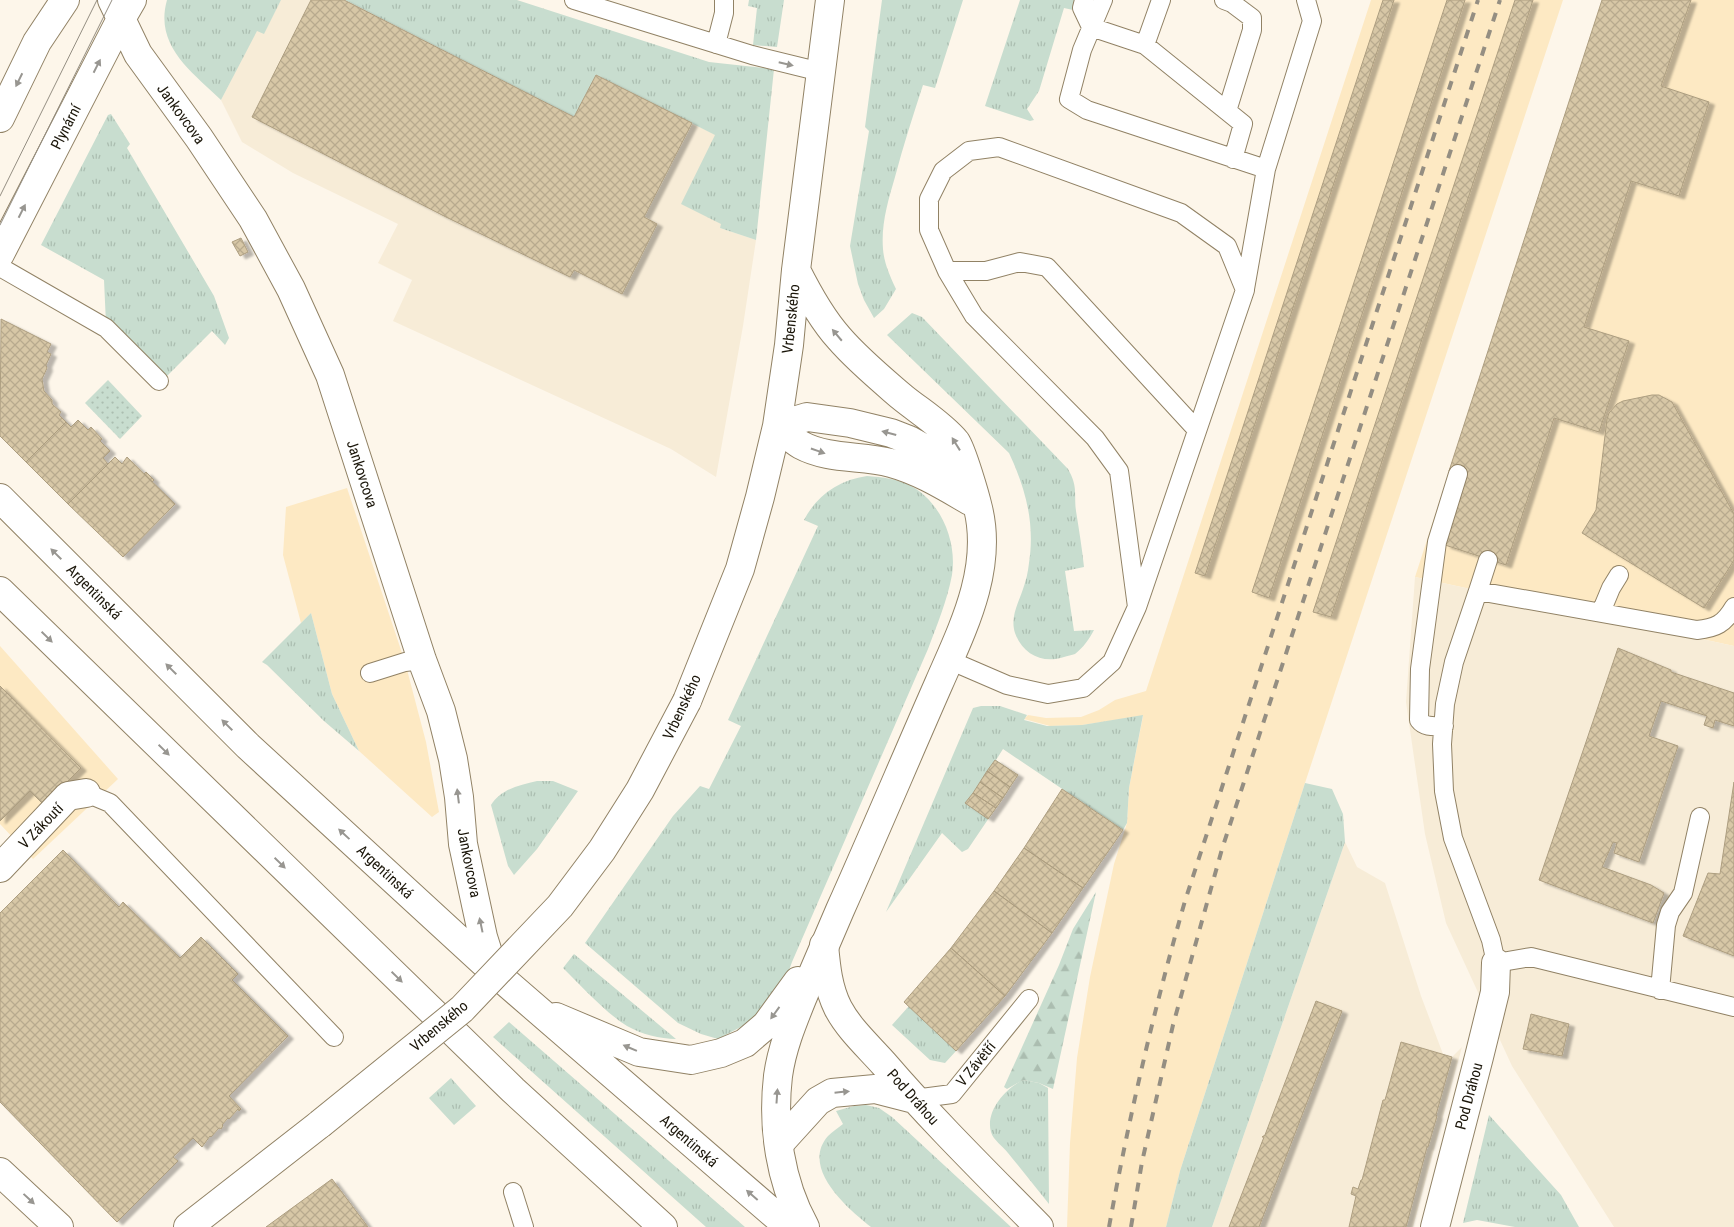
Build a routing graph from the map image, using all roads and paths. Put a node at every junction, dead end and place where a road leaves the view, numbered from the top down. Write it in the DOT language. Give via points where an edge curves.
graph roads {
  1 [pos="65,0"];
  2 [pos="574,0"];
  3 [pos="724,0"];
  4 [pos="1084,0"];
  5 [pos="1104,0"];
  6 [pos="1161,0"];
  7 [pos="1224,0"];
  8 [pos="1306,0"];
  9 [pos="827,2"];
  10 [pos="122,6"];
  11 [pos="1091,27"];
  12 [pos="716,44"];
  13 [pos="1145,45"];
  14 [pos="821,72"];
  15 [pos="1227,111"];
  16 [pos="0,118"];
  17 [pos="1233,158"];
  18 [pos="1266,170"];
  19 [pos="0,254"];
  20 [pos="0,267"];
  21 [pos="796,270"];
  22 [pos="947,270"];
  23 [pos="1245,290"];
  24 [pos="159,381"];
  25 [pos="777,426"];
  26 [pos="1197,430"];
  27 [pos="1458,474"];
  28 [pos="0,498"];
  29 [pos="978,506"];
  30 [pos="1488,560"];
  31 [pos="1619,575"];
  32 [pos="1478,591"];
  33 [pos="4,596"];
  34 [pos="1137,607"];
  35 [pos="1734,608"];
  36 [pos="1601,612"];
  37 [pos="422,660"];
  38 [pos="949,660"];
  39 [pos="370,674"];
  40 [pos="1444,726"];
  41 [pos="86,794"];
  42 [pos="1700,817"];
  43 [pos="0,868"];
  44 [pos="824,945"];
  45 [pos="1496,963"];
  46 [pos="494,972"];
  47 [pos="1660,990"];
  48 [pos="1029,999"];
  49 [pos="533,1006"];
  50 [pos="1734,1007"];
  51 [pos="334,1037"];
  52 [pos="914,1099"];
  53 [pos="779,1144"];
  54 [pos="0,1172"];
  55 [pos="513,1192"];
  56 [pos="59,1227"];
  57 [pos="188,1227"];
  58 [pos="524,1227"];
  59 [pos="663,1227"];
  60 [pos="789,1227"];
  61 [pos="805,1227"];
  62 [pos="1039,1227"];
  63 [pos="1435,1227"];
  1 -- 16 [label="main road, one-way" via="37,42"];
  2 -- 12 [label="lane"];
  3 -- 12 [label="lane"];
  4 -- 11 [label="lane" via="1082,8"];
  5 -- 11 [label="lane"];
  6 -- 13 [label="lane"];
  7 -- 15 [label="lane" via="1252,18 1252,30"];
  8 -- 18 [label="lane" via="1312,21"];
  9 -- 14 [label="main road, Vrbenského"];
  19 -- 10 [label="main road, Plynární, one-way"];
  10 -- 37 [label="main road, Jankovcova" via="138,54 253,219 291,289 330,375"];
  11 -- 13 [label="lane"];
  11 -- 17 [label="lane" via="1069,99 1087,110"];
  12 -- 14 [label="lane, one-way"];
  13 -- 15 [label="lane"];
  14 -- 21 [label="main road, Vrbenského"];
  15 -- 17 [label="lane" via="1243,124"];
  17 -- 18 [label="lane"];
  18 -- 23 [label="lane"];
  20 -- 24 [label="lane" via="106,328"];
  21 -- 25 [label="main road, Vrbenského"];
  29 -- 21 [label="main road, one-way" via="958,444 877,376 839,338"];
  22 -- 23 [label="lane" via="929,230 929,199 943,171 969,151 999,147 1181,214 1227,246"];
  22 -- 26 [label="lane" via="986,271 1020,262 1047,267"];
  22 -- 34 [label="lane" via="974,316 1095,438 1119,471"];
  23 -- 26 [label="lane"];
  25 -- 29 [label="main road" via="801,445 832,456 888,462 913,469"];
  25 -- 57 [label="main road, Vrbenského, bridge" via="740,569 687,701 640,790 602,850 560,906 462,1009"];
  26 -- 34 [label="lane"];
  27 -- 40 [label="lane" via="1437,542 1420,669 1419,720 1426,726"];
  46 -- 28 [label="main road, Argentinská, one-way" via="248,746"];
  29 -- 38 [label="main road" via="983,545 981,568"];
  30 -- 32 [label="lane"];
  31 -- 36 [label="lane"];
  32 -- 36 [label="lane"];
  32 -- 40 [label="lane" via="1454,662"];
  33 -- 59 [label="main road, one-way" via="513,1090"];
  34 -- 38 [label="lane" via="1112,662 1083,688 1048,694 1007,685"];
  35 -- 36 [label="lane" via="1719,624 1697,630"];
  37 -- 39 [label="lane" via="404,662"];
  46 -- 37 [label="main road, Jankovcova, one-way" via="463,844 453,759 441,711"];
  38 -- 44 [label="main road"];
  40 -- 45 [label="lane" via="1444,791 1453,838 1491,940"];
  41 -- 43 [label="main road, V Zákoutí" via="68,796"];
  41 -- 51 [label="lane" via="110,803"];
  42 -- 47 [label="lane" via="1683,893 1670,912 1666,925"];
  44 -- 49 [label="main road, one-way" via="766,1025 745,1043 690,1060 639,1052"];
  44 -- 52 [label="main road, Pod Dráhou" via="826,970 838,1008"];
  53 -- 44 [label="main road, one-way" via="776,1098 786,1038"];
  45 -- 47 [label="lane" via="1530,957"];
  45 -- 63 [label="main road, Pod Dráhou" via="1495,992"];
  46 -- 49 [label="main road, Argentinská"];
  47 -- 50 [label="lane"];
  48 -- 52 [label="lane, V Závětří" via="952,1094"];
  60 -- 49 [label="main road, Argentinská, one-way"];
  53 -- 52 [label="main road, V Závětří, one-way" via="818,1101 832,1093 875,1089"];
  52 -- 62 [label="main road, Pod Dráhou"];
  53 -- 61 [label="main road" via="789,1192"];
  54 -- 56 [label="main road, one-way"];
  55 -- 58 [label="lane"];
}
